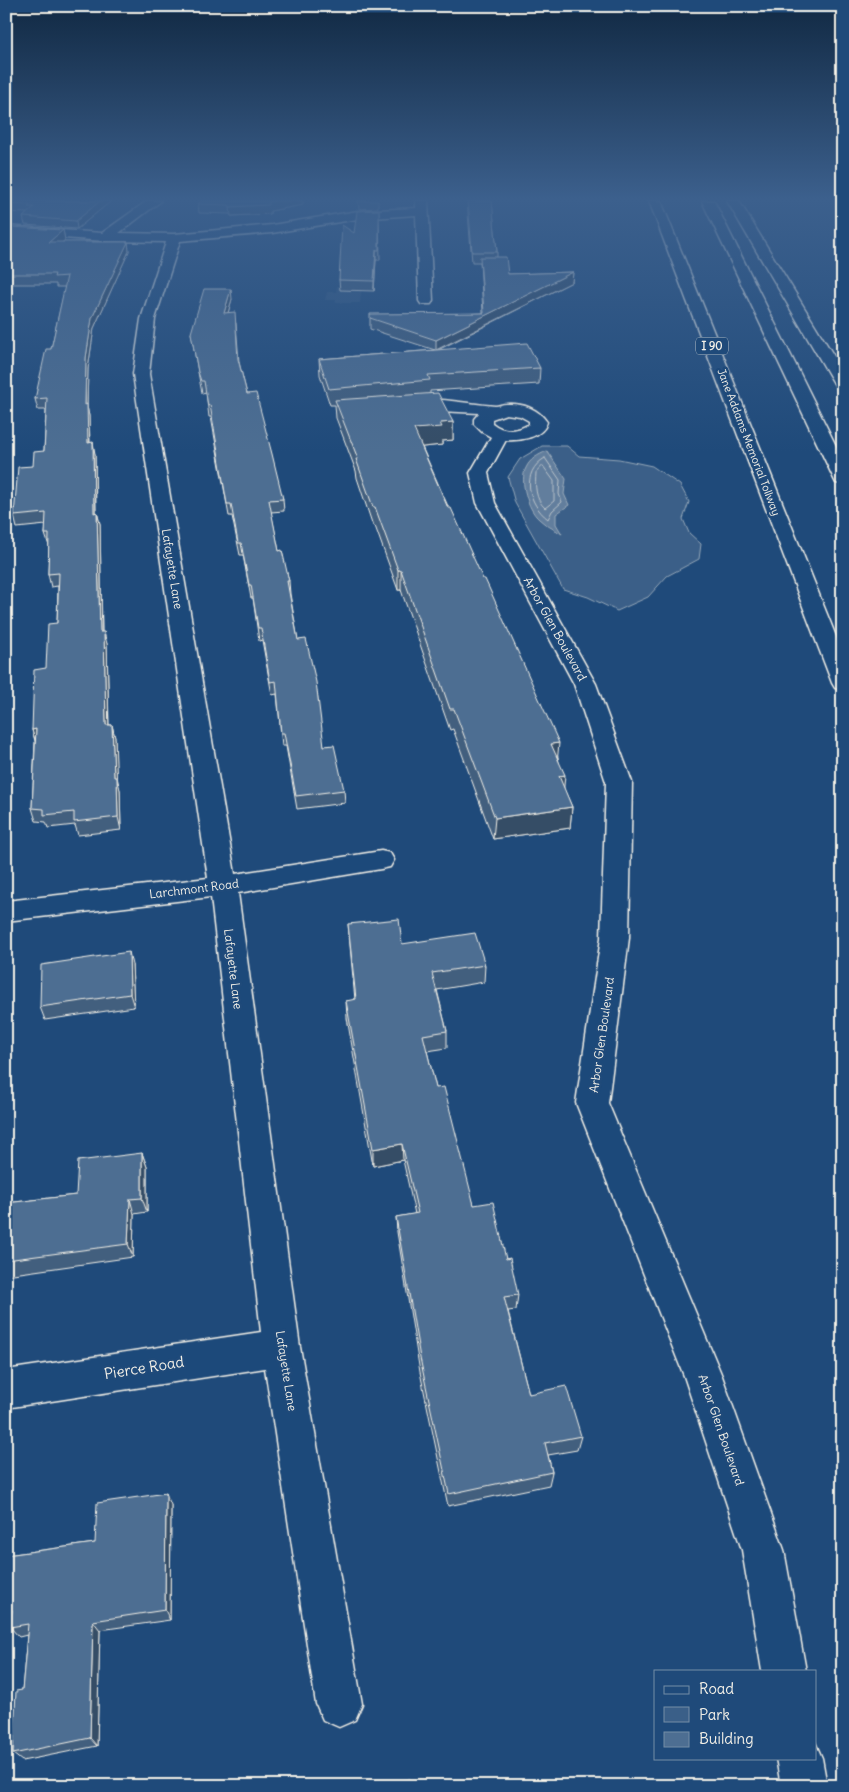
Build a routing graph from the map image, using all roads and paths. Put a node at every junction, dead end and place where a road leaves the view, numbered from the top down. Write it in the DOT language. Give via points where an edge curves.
graph roads {
  1 [pos="159,285"];
  2 [pos="425,285"];
  3 [pos="688,285"];
  4 [pos="749,285"];
  5 [pos="783,285"];
  6 [pos="426,301"];
  7 [pos="843,385"];
  8 [pos="387,406"];
  9 [pos="843,479"];
  10 [pos="843,683"];
  11 [pos="381,860"];
  12 [pos="223,886"];
  13 [pos="6,911"];
  14 [pos="282,1347"];
  15 [pos="6,1389"];
  16 [pos="784,1670"];
  17 [pos="339,1704"];
  18 [pos="799,1760"];
  19 [pos="804,1786"];
  1 -- 12 [label="main road, Lafayette Lane" via="148,319 141,374"];
  2 -- 6 [label="main road"];
  3 -- 10 [label="main road, Jane Addams Memorial Tollway / I 90"];
  4 -- 9 [label="main road"];
  5 -- 7 [label="main road"];
  8 -- 16 [label="main road, Arbor Glen Boulevard" via="432,403 468,406 499,422 480,473 486,503 585,684 618,782 615,938 592,1103 703,1376 763,1550"];
  11 -- 12 [label="main road, Larchmont Road"];
  12 -- 13 [label="main road, Larchmont Road"];
  12 -- 14 [label="main road, Lafayette Lane"];
  14 -- 15 [label="main road, Pierce Road"];
  14 -- 17 [label="main road, Lafayette Lane"];
  18 -- 19 [label="main road"];
}
